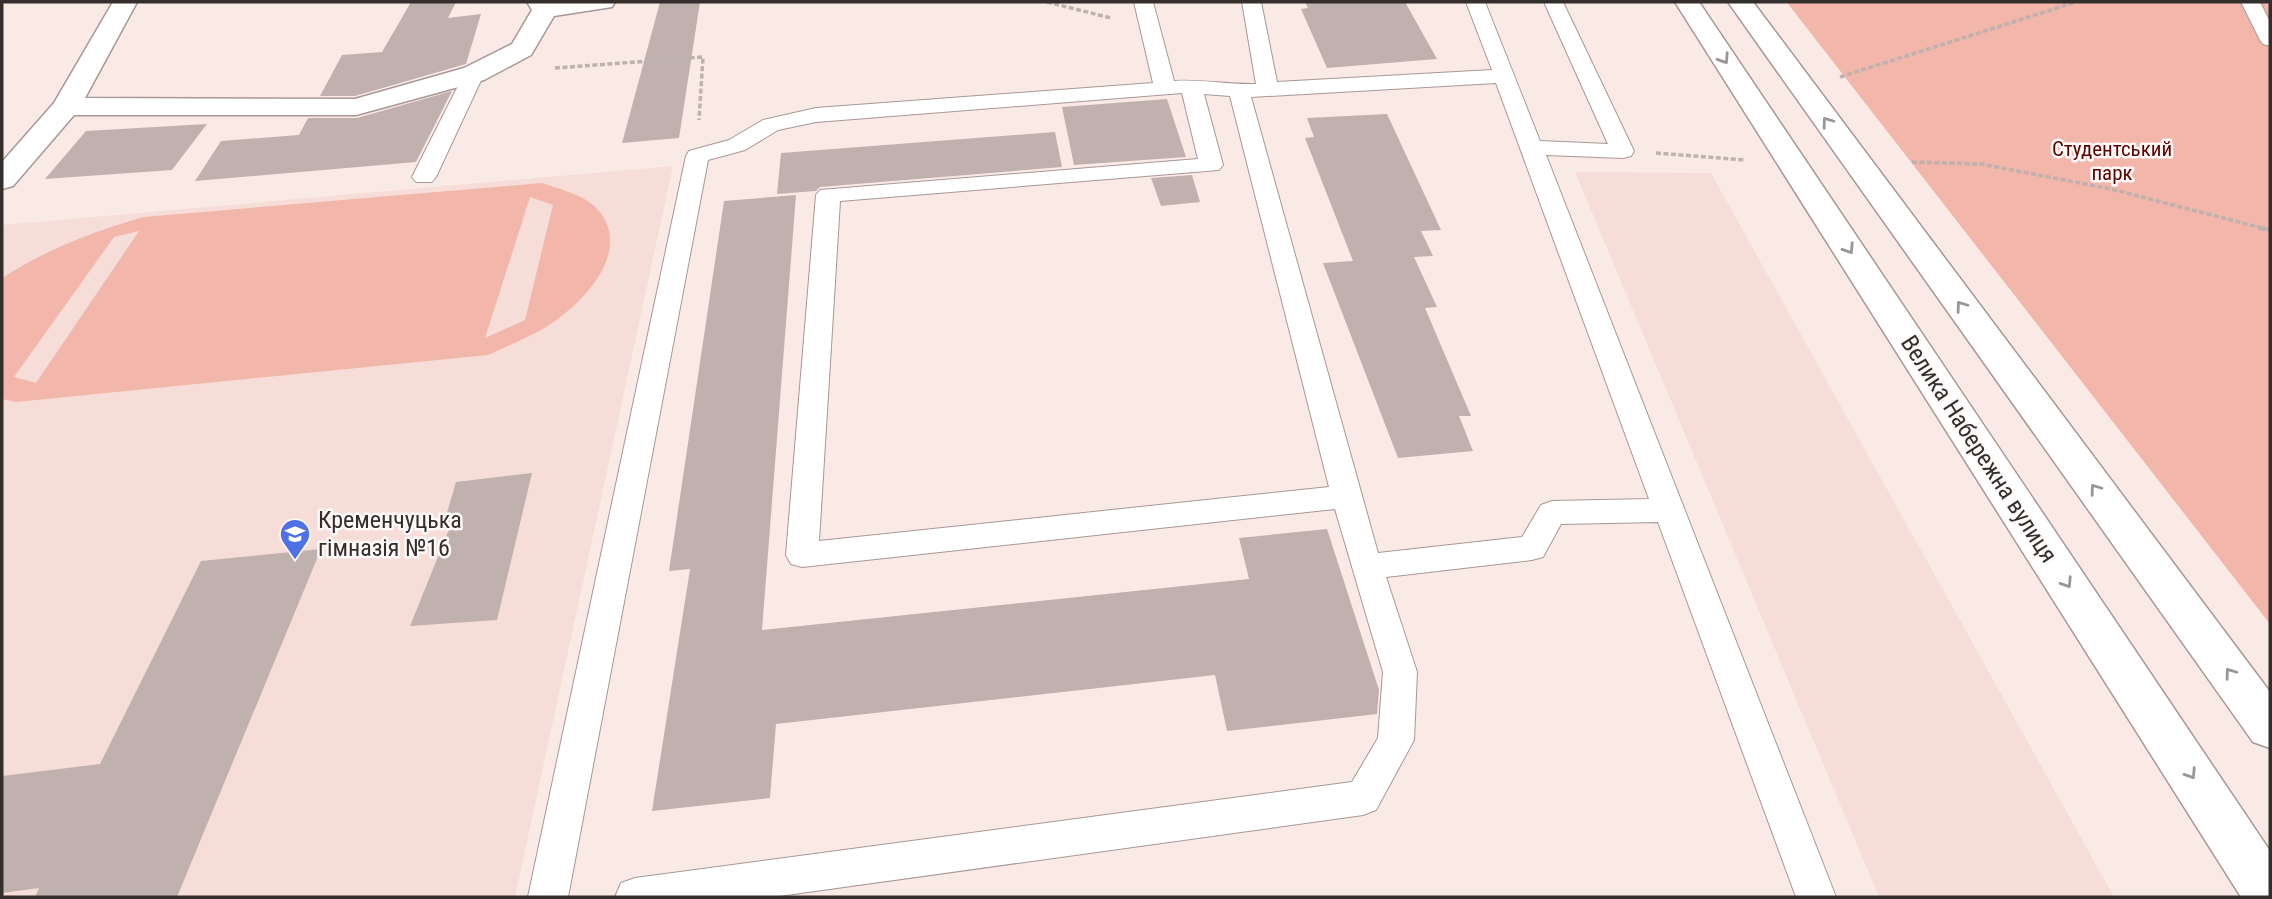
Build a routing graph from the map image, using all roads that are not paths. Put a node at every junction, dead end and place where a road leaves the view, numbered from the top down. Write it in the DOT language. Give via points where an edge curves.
graph roads {
  1 [pos="125,2"];
  2 [pos="603,2"];
  3 [pos="1143,2"];
  4 [pos="1251,2"];
  5 [pos="1476,2"];
  6 [pos="1554,2"];
  7 [pos="1687,2"];
  8 [pos="1740,2"];
  9 [pos="2250,2"];
  10 [pos="542,6"];
  11 [pos="2270,40"];
  12 [pos="474,74"];
  13 [pos="1505,76"];
  14 [pos="1178,87"];
  15 [pos="1268,89"];
  16 [pos="1240,91"];
  17 [pos="66,107"];
  18 [pos="1532,148"];
  19 [pos="424,177"];
  20 [pos="2,180"];
  21 [pos="1348,496"];
  22 [pos="1670,510"];
  23 [pos="1366,567"];
  24 [pos="2270,728"];
  25 [pos="2270,896"];
  26 [pos="548,897"];
  27 [pos="635,897"];
  28 [pos="1816,897"];
  1 -- 17 [label="street"];
  2 -- 10 [label="street"];
  3 -- 14 [label="lane" via="1149,27"];
  4 -- 15 [label="lane"];
  5 -- 13 [label="lane"];
  6 -- 18 [label="lane" via="1623,151"];
  7 -- 25 [label="street, Велика Набережна вулиця, one-way"];
  24 -- 8 [label="street, one-way"];
  9 -- 11 [label="lane"];
  10 -- 12 [label="street" via="522,49"];
  12 -- 17 [label="street" via="356,107"];
  12 -- 19 [label="lane"];
  13 -- 15 [label="lane"];
  13 -- 18 [label="lane"];
  14 -- 16 [label="lane"];
  14 -- 21 [label="lane" via="1211,165 828,195 802,555"];
  14 -- 26 [label="lane" via="816,114 771,125 737,145 697,156"];
  15 -- 16 [label="lane"];
  16 -- 21 [label="lane"];
  17 -- 20 [label="street"];
  18 -- 22 [label="lane"];
  21 -- 23 [label="lane"];
  22 -- 23 [label="lane" via="1552,513 1532,548"];
  22 -- 28 [label="lane"];
  23 -- 27 [label="lane" via="1400,672 1396,740 1363,798"];
}
